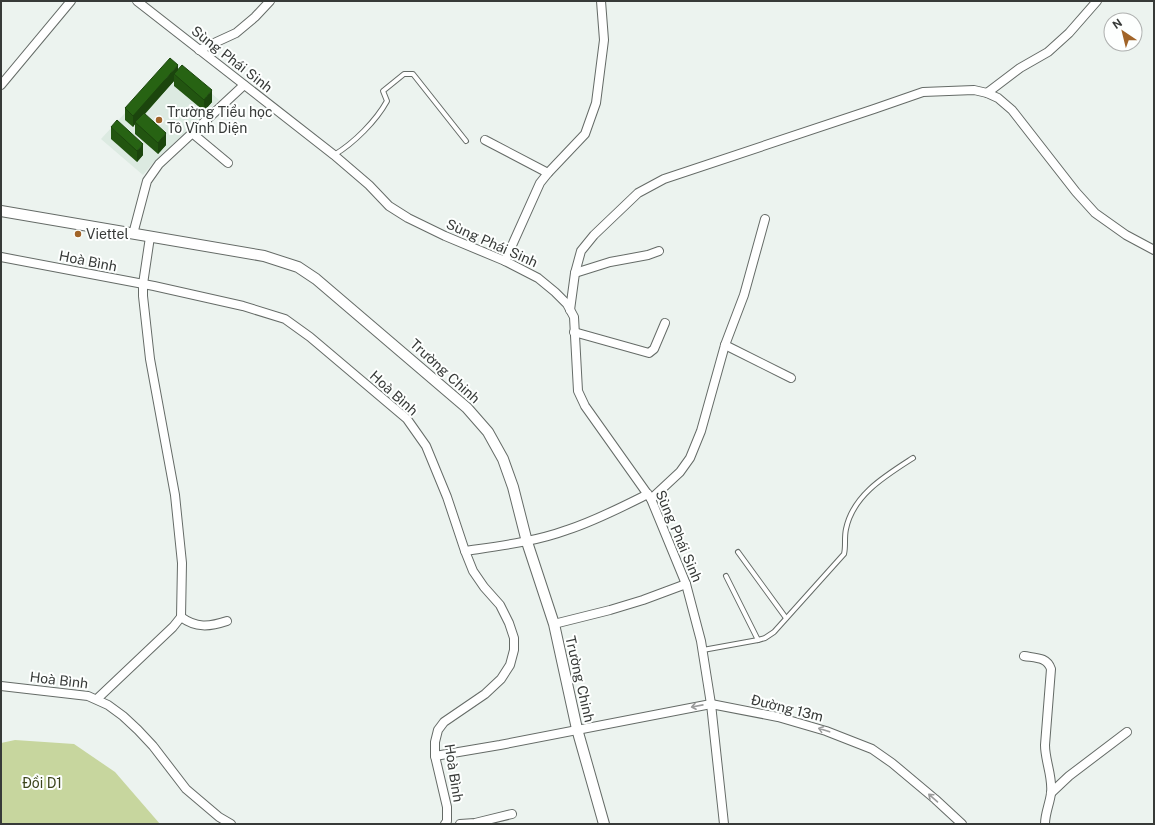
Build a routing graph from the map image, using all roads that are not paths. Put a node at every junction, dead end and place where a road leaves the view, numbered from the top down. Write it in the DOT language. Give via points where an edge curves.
graph roads {
  1 [pos="71,1"];
  2 [pos="137,1"];
  3 [pos="270,1"];
  4 [pos="601,1"];
  5 [pos="1097,1"];
  6 [pos="199,50"];
  7 [pos="1,85"];
  8 [pos="244,85"];
  9 [pos="987,93"];
  10 [pos="192,133"];
  11 [pos="485,140"];
  12 [pos="466,141"];
  13 [pos="334,155"];
  14 [pos="228,163"];
  15 [pos="548,173"];
  16 [pos="1,211"];
  17 [pos="765,219"];
  18 [pos="133,234"];
  19 [pos="150,237"];
  20 [pos="1154,250"];
  21 [pos="659,251"];
  22 [pos="1,257"];
  23 [pos="505,261"];
  24 [pos="575,273"];
  25 [pos="143,284"];
  26 [pos="570,310"];
  27 [pos="665,323"];
  28 [pos="574,332"];
  29 [pos="725,345"];
  30 [pos="791,378"];
  31 [pos="913,458"];
  32 [pos="650,496"];
  33 [pos="527,542"];
  34 [pos="465,551"];
  35 [pos="738,552"];
  36 [pos="726,576"];
  37 [pos="686,584"];
  38 [pos="181,617"];
  39 [pos="786,618"];
  40 [pos="227,621"];
  41 [pos="554,624"];
  42 [pos="758,640"];
  43 [pos="703,650"];
  44 [pos="1024,656"];
  45 [pos="1,686"];
  46 [pos="97,699"];
  47 [pos="711,704"];
  48 [pos="577,729"];
  49 [pos="1127,732"];
  50 [pos="435,756"];
  51 [pos="1051,793"];
  52 [pos="512,814"];
  53 [pos="446,823"];
  54 [pos="231,824"];
  55 [pos="458,824"];
  56 [pos="604,824"];
  57 [pos="724,824"];
  58 [pos="962,824"];
  59 [pos="1045,824"];
  1 -- 7 [label="street"];
  2 -- 6 [label="street, Sùng Phái Sinh"];
  3 -- 6 [label="street" via="236,33"];
  4 -- 15 [label="street" via="604,40 596,103 585,134"];
  5 -- 9 [label="street" via="1048,52 1020,68"];
  6 -- 8 [label="street, Sùng Phái Sinh"];
  8 -- 10 [label="street"];
  8 -- 13 [label="street, Sùng Phái Sinh"];
  9 -- 20 [label="street" via="998,98 1012,110 1076,192 1095,212 1126,235"];
  9 -- 24 [label="street" via="974,90 923,92 664,179 638,193 594,236 581,252"];
  10 -- 14 [label="street"];
  10 -- 18 [label="street" via="158,164 151,174"];
  11 -- 15 [label="street"];
  12 -- 13 [label="lane" via="413,74 404,74 383,92 387,101 381,112 347,147"];
  13 -- 23 [label="street, Sùng Phái Sinh" via="390,206 408,218"];
  15 -- 23 [label="street" via="540,184"];
  16 -- 18 [label="street, Trường Chinh"];
  17 -- 29 [label="street" via="744,295"];
  18 -- 19 [label="street, Trường Chinh"];
  19 -- 25 [label="street"];
  19 -- 33 [label="street, Trường Chinh" via="264,256 298,267 316,279 457,399 488,432 503,459 514,487"];
  21 -- 24 [label="street"];
  22 -- 25 [label="street, Hoà Bình"];
  23 -- 26 [label="street, Sùng Phái Sinh" via="538,278 555,292"];
  24 -- 26 [label="street"];
  25 -- 34 [label="street, Hoà Bình" via="243,306 285,319 310,337 407,419 426,446"];
  25 -- 38 [label="street" via="150,359 176,502 182,563"];
  26 -- 28 [label="street, Sùng Phái Sinh" via="574,317"];
  27 -- 28 [label="street" via="654,349 649,353"];
  28 -- 32 [label="street, Sùng Phái Sinh" via="578,391 585,406"];
  29 -- 30 [label="street"];
  29 -- 32 [label="street" via="701,431 690,458 680,472"];
  31 -- 39 [label="lane" via="883,477 862,496 852,511 846,528 844,554"];
  32 -- 33 [label="street" via="566,531"];
  32 -- 37 [label="street, Sùng Phái Sinh"];
  33 -- 34 [label="street"];
  33 -- 41 [label="street, Trường Chinh"];
  34 -- 50 [label="street, Hoà Bình" via="473,571 500,605 509,623 514,638 514,650 510,665 501,679 485,694 444,722 438,730"];
  35 -- 39 [label="lane"];
  36 -- 42 [label="lane"];
  37 -- 41 [label="street" via="623,606"];
  37 -- 43 [label="street, Sùng Phái Sinh"];
  38 -- 40 [label="street" via="199,626"];
  38 -- 46 [label="street"];
  39 -- 42 [label="lane" via="774,632"];
  41 -- 48 [label="street, Trường Chinh"];
  42 -- 43 [label="lane"];
  43 -- 47 [label="street, Sùng Phái Sinh"];
  44 -- 51 [label="street" via="1044,660 1049,663 1051,669 1045,755"];
  45 -- 46 [label="street, Hoà Bình"];
  46 -- 54 [label="street, Hoà Bình" via="123,716 153,746 186,789"];
  47 -- 48 [label="street, Đường 13m, one-way"];
  47 -- 57 [label="street, Sùng Phái Sinh"];
  58 -- 47 [label="street, Đường 13m, one-way" via="892,763 872,749 778,717"];
  48 -- 50 [label="street, Đường 13m"];
  48 -- 56 [label="street, Trường Chinh"];
  49 -- 51 [label="street" via="1068,776"];
  50 -- 53 [label="street, Hoà Bình" via="447,807"];
  51 -- 59 [label="street"];
  52 -- 55 [label="street" via="476,824"];
  53 -- 55 [label="street"];
}
